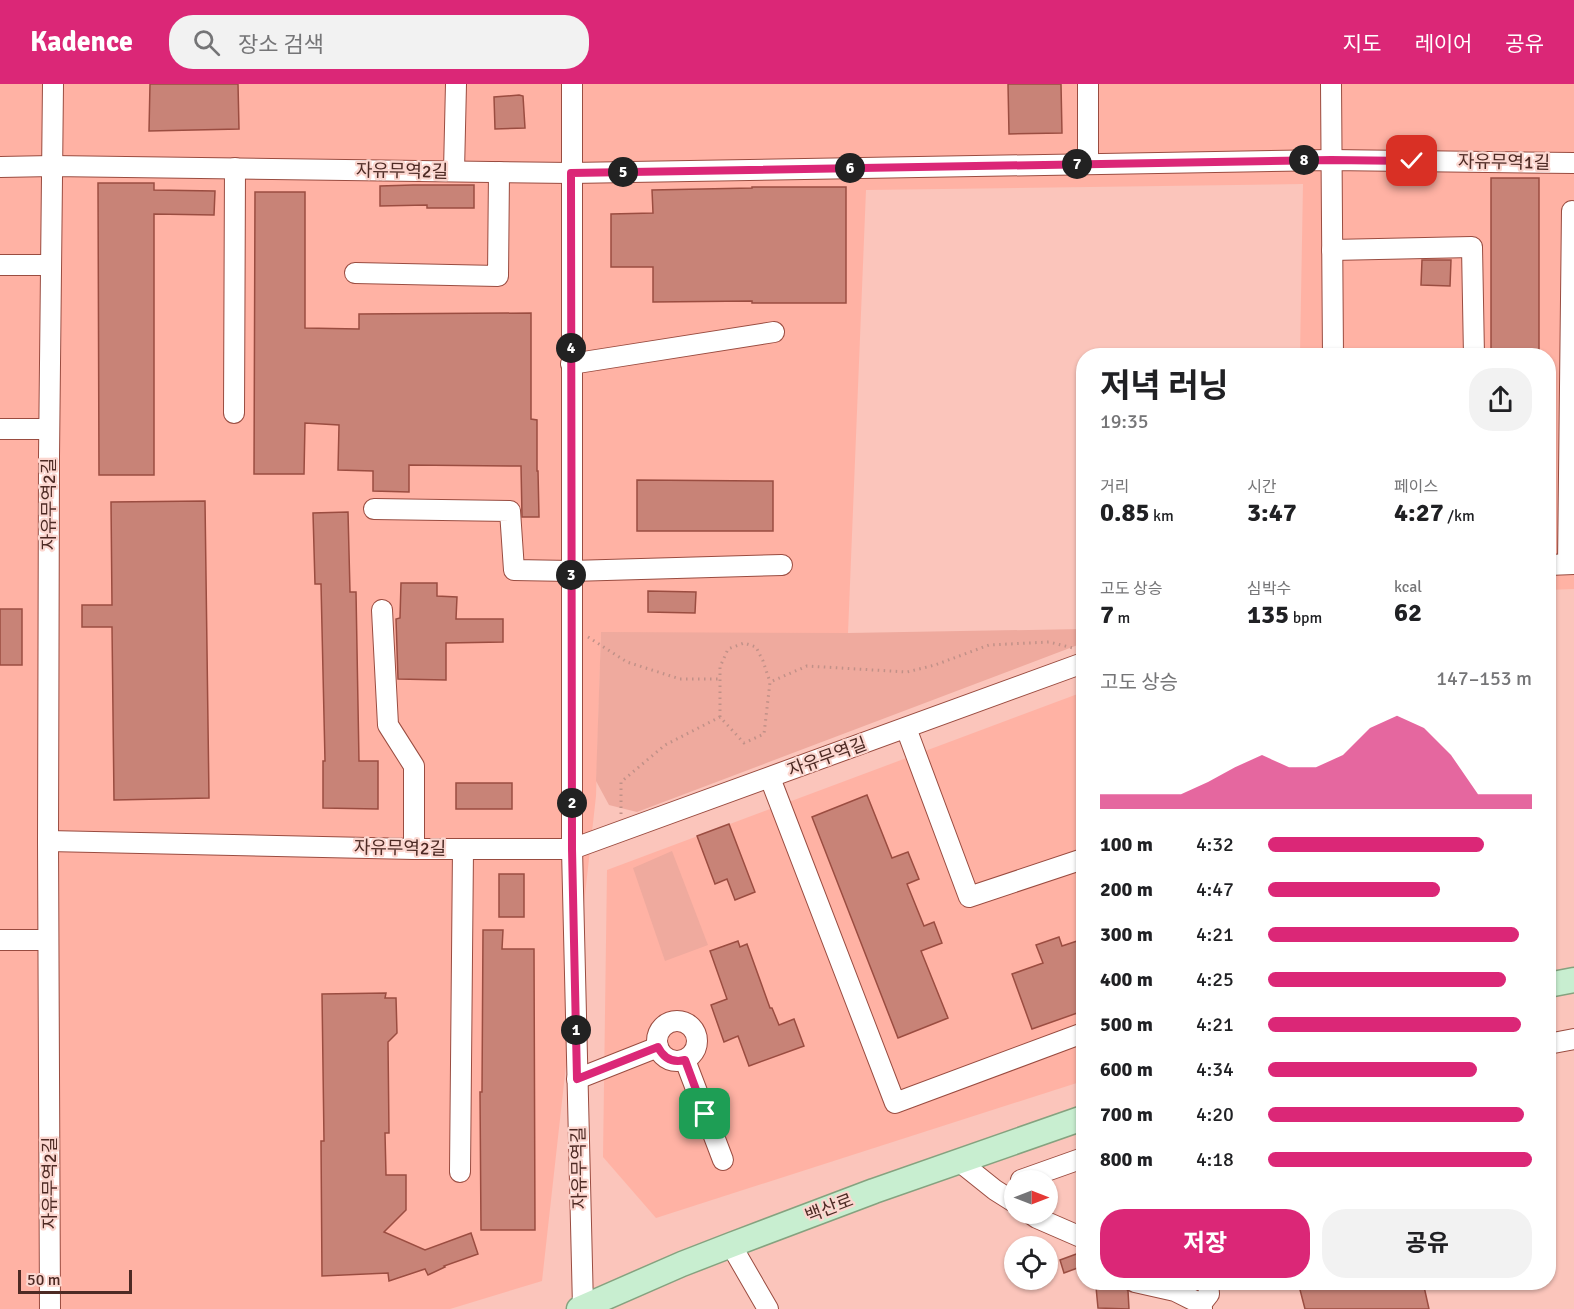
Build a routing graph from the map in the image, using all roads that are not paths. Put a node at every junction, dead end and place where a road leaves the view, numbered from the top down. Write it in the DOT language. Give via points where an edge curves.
graph roads {
  1 [pos="53,84"];
  2 [pos="456,84"];
  3 [pos="572,84"];
  4 [pos="1088,84"];
  5 [pos="1331,84"];
  6 [pos="1331,160"];
  7 [pos="1574,163"];
  8 [pos="1088,164"];
  9 [pos="52,166"];
  10 [pos="0,167"];
  11 [pos="235,168"];
  12 [pos="454,171"];
  13 [pos="499,172"];
  14 [pos="571,173"];
  15 [pos="1572,211"];
  16 [pos="1332,250"];
  17 [pos="0,265"];
  18 [pos="51,265"];
  19 [pos="355,273"];
  20 [pos="774,332"];
  21 [pos="1333,348"];
  22 [pos="1474,348"];
  23 [pos="571,364"];
  24 [pos="234,413"];
  25 [pos="0,429"];
  26 [pos="49,429"];
  27 [pos="374,509"];
  28 [pos="1563,564"];
  29 [pos="782,565"];
  30 [pos="571,571"];
  31 [pos="382,610"];
  32 [pos="1076,658"];
  33 [pos="906,728"];
  34 [pos="770,778"];
  35 [pos="48,841"];
  36 [pos="414,849"];
  37 [pos="463,849"];
  38 [pos="572,849"];
  39 [pos="1076,861"];
  40 [pos="0,940"];
  41 [pos="48,940"];
  42 [pos="1574,980"];
  43 [pos="1556,983"];
  44 [pos="1076,1036"];
  45 [pos="1574,1039"];
  46 [pos="1556,1042"];
  47 [pos="658,1047"];
  48 [pos="685,1060"];
  49 [pos="577,1079"];
  50 [pos="1076,1121"];
  51 [pos="1076,1160"];
  52 [pos="723,1161"];
  53 [pos="960,1162"];
  54 [pos="1049,1170"];
  55 [pos="460,1172"];
  56 [pos="1004,1187"];
  57 [pos="995,1190"];
  58 [pos="1004,1196"];
  59 [pos="1051,1224"];
  60 [pos="1076,1235"];
  61 [pos="731,1245"];
  62 [pos="1171,1290"];
  63 [pos="1209,1290"];
  64 [pos="1202,1307"];
  65 [pos="581,1308"];
  66 [pos="50,1309"];
  67 [pos="768,1309"];
  1 -- 9 [label="street"];
  2 -- 12 [label="street"];
  3 -- 14 [label="street, 자유무역길"];
  4 -- 8 [label="street"];
  5 -- 6 [label="street"];
  6 -- 7 [label="street, 자유무역1길"];
  6 -- 8 [label="street, 자유무역1길"];
  6 -- 16 [label="street"];
  8 -- 14 [label="street, 자유무역1길"];
  9 -- 10 [label="street, 자유무역2길"];
  9 -- 11 [label="street, 자유무역2길"];
  9 -- 18 [label="street, 자유무역2길"];
  11 -- 12 [label="street, 자유무역2길"];
  11 -- 24 [label="street"];
  12 -- 13 [label="street, 자유무역2길"];
  13 -- 14 [label="street, 자유무역2길"];
  13 -- 19 [label="street" via="498,276"];
  14 -- 23 [label="street, 자유무역길"];
  15 -- 28 [label="street"];
  16 -- 21 [label="street"];
  16 -- 22 [label="street" via="1472,247"];
  17 -- 18 [label="street"];
  18 -- 26 [label="street, 자유무역2길"];
  20 -- 23 [label="street"];
  23 -- 30 [label="street, 자유무역길"];
  25 -- 26 [label="street"];
  26 -- 35 [label="street, 자유무역2길"];
  27 -- 30 [label="street" via="510,511 514,570"];
  29 -- 30 [label="street"];
  30 -- 38 [label="street, 자유무역길"];
  31 -- 36 [label="street" via="388,724 414,766"];
  32 -- 33 [label="street, 자유무역길"];
  33 -- 34 [label="street, 자유무역길"];
  33 -- 39 [label="street" via="969,897"];
  34 -- 38 [label="street, 자유무역길"];
  34 -- 44 [label="street" via="895,1103"];
  35 -- 36 [label="street, 자유무역2길"];
  35 -- 41 [label="street, 자유무역2길"];
  36 -- 37 [label="street, 자유무역2길"];
  37 -- 38 [label="street, 자유무역2길"];
  37 -- 55 [label="street"];
  38 -- 49 [label="street, 자유무역길"];
  40 -- 41 [label="street"];
  41 -- 66 [label="street, 자유무역2길"];
  42 -- 43 [label="main road"];
  45 -- 46 [label="street"];
  47 -- 48 [label="street" via="672,1061"];
  47 -- 48 [label="street" via="662,1029 672,1022 685,1023 697,1038 695,1051"];
  47 -- 49 [label="street"];
  48 -- 52 [label="street"];
  49 -- 65 [label="street, 자유무역길"];
  50 -- 53 [label="main road, 백산로"];
  51 -- 54 [label="street"];
  53 -- 57 [label="street"];
  53 -- 61 [label="main road, 백산로"];
  56 -- 57 [label="street"];
  57 -- 58 [label="street"];
  59 -- 60 [label="street"];
  61 -- 65 [label="main road, 백산로"];
  61 -- 67 [label="street"];
  62 -- 64 [label="street"];
  63 -- 64 [label="street"];
}
